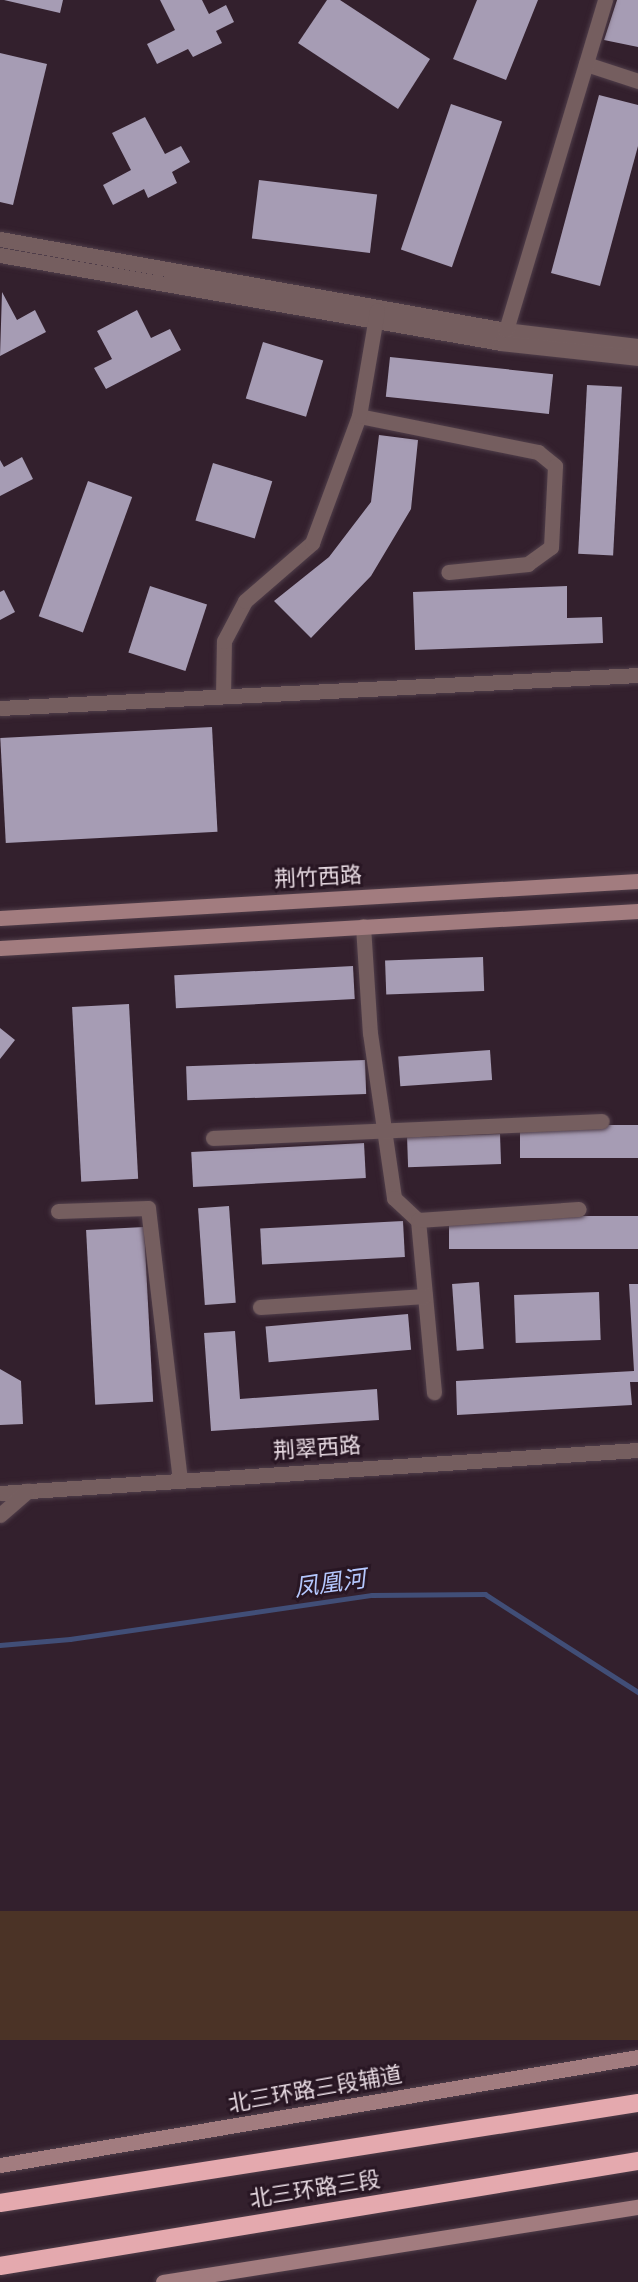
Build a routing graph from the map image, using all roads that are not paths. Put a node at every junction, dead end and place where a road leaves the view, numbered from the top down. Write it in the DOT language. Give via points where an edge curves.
graph roads {
  1 [pos="605,0"];
  2 [pos="586,64"];
  3 [pos="638,81"];
  4 [pos="0,239"];
  5 [pos="0,255"];
  6 [pos="377,315"];
  7 [pos="506,330"];
  8 [pos="638,345"];
  9 [pos="638,358"];
  10 [pos="359,416"];
  11 [pos="448,572"];
  12 [pos="638,675"];
  13 [pos="224,696"];
  14 [pos="0,708"];
  15 [pos="638,881"];
  16 [pos="638,911"];
  17 [pos="0,918"];
  18 [pos="363,926"];
  19 [pos="0,948"];
  20 [pos="602,1121"];
  21 [pos="385,1133"];
  22 [pos="213,1138"];
  23 [pos="579,1209"];
  24 [pos="58,1211"];
  25 [pos="418,1220"];
  26 [pos="425,1296"];
  27 [pos="260,1307"];
  28 [pos="434,1392"];
  29 [pos="638,1450"];
  30 [pos="180,1479"];
  31 [pos="28,1491"];
  32 [pos="0,1493"];
  33 [pos="0,1515"];
  34 [pos="638,2057"];
  35 [pos="638,2103"];
  36 [pos="638,2162"];
  37 [pos="0,2165"];
  38 [pos="0,2204"];
  39 [pos="638,2207"];
  40 [pos="0,2266"];
  41 [pos="163,2282"];
  1 -- 2 [label="street"];
  2 -- 3 [label="street"];
  2 -- 7 [label="street"];
  4 -- 6 [label="street"];
  5 -- 6 [label="street"];
  6 -- 7 [label="street"];
  6 -- 9 [label="street" via="501,343"];
  6 -- 10 [label="street"];
  7 -- 8 [label="street"];
  10 -- 11 [label="street" via="538,452 555,466 551,547 528,564"];
  10 -- 13 [label="street" via="312,543 244,601 224,641"];
  12 -- 13 [label="street"];
  13 -- 14 [label="street"];
  15 -- 17 [label="main road, 荆竹西路"];
  16 -- 18 [label="main road"];
  18 -- 19 [label="main road"];
  18 -- 21 [label="street" via="370,1033"];
  20 -- 21 [label="street"];
  21 -- 22 [label="street"];
  21 -- 25 [label="street" via="394,1198"];
  23 -- 25 [label="street"];
  24 -- 30 [label="street" via="148,1208"];
  25 -- 26 [label="street"];
  26 -- 27 [label="street"];
  26 -- 28 [label="street"];
  29 -- 30 [label="street, 荆翠西路"];
  30 -- 31 [label="street, 荆翠西路"];
  31 -- 32 [label="street, 荆翠西路"];
  31 -- 33 [label="street"];
  34 -- 37 [label="main road, 北三环路三段辅道"];
  35 -- 38 [label="highway, 北三环路三段"];
  36 -- 40 [label="highway, 北三环路三段"];
  39 -- 41 [label="main road"];
}
